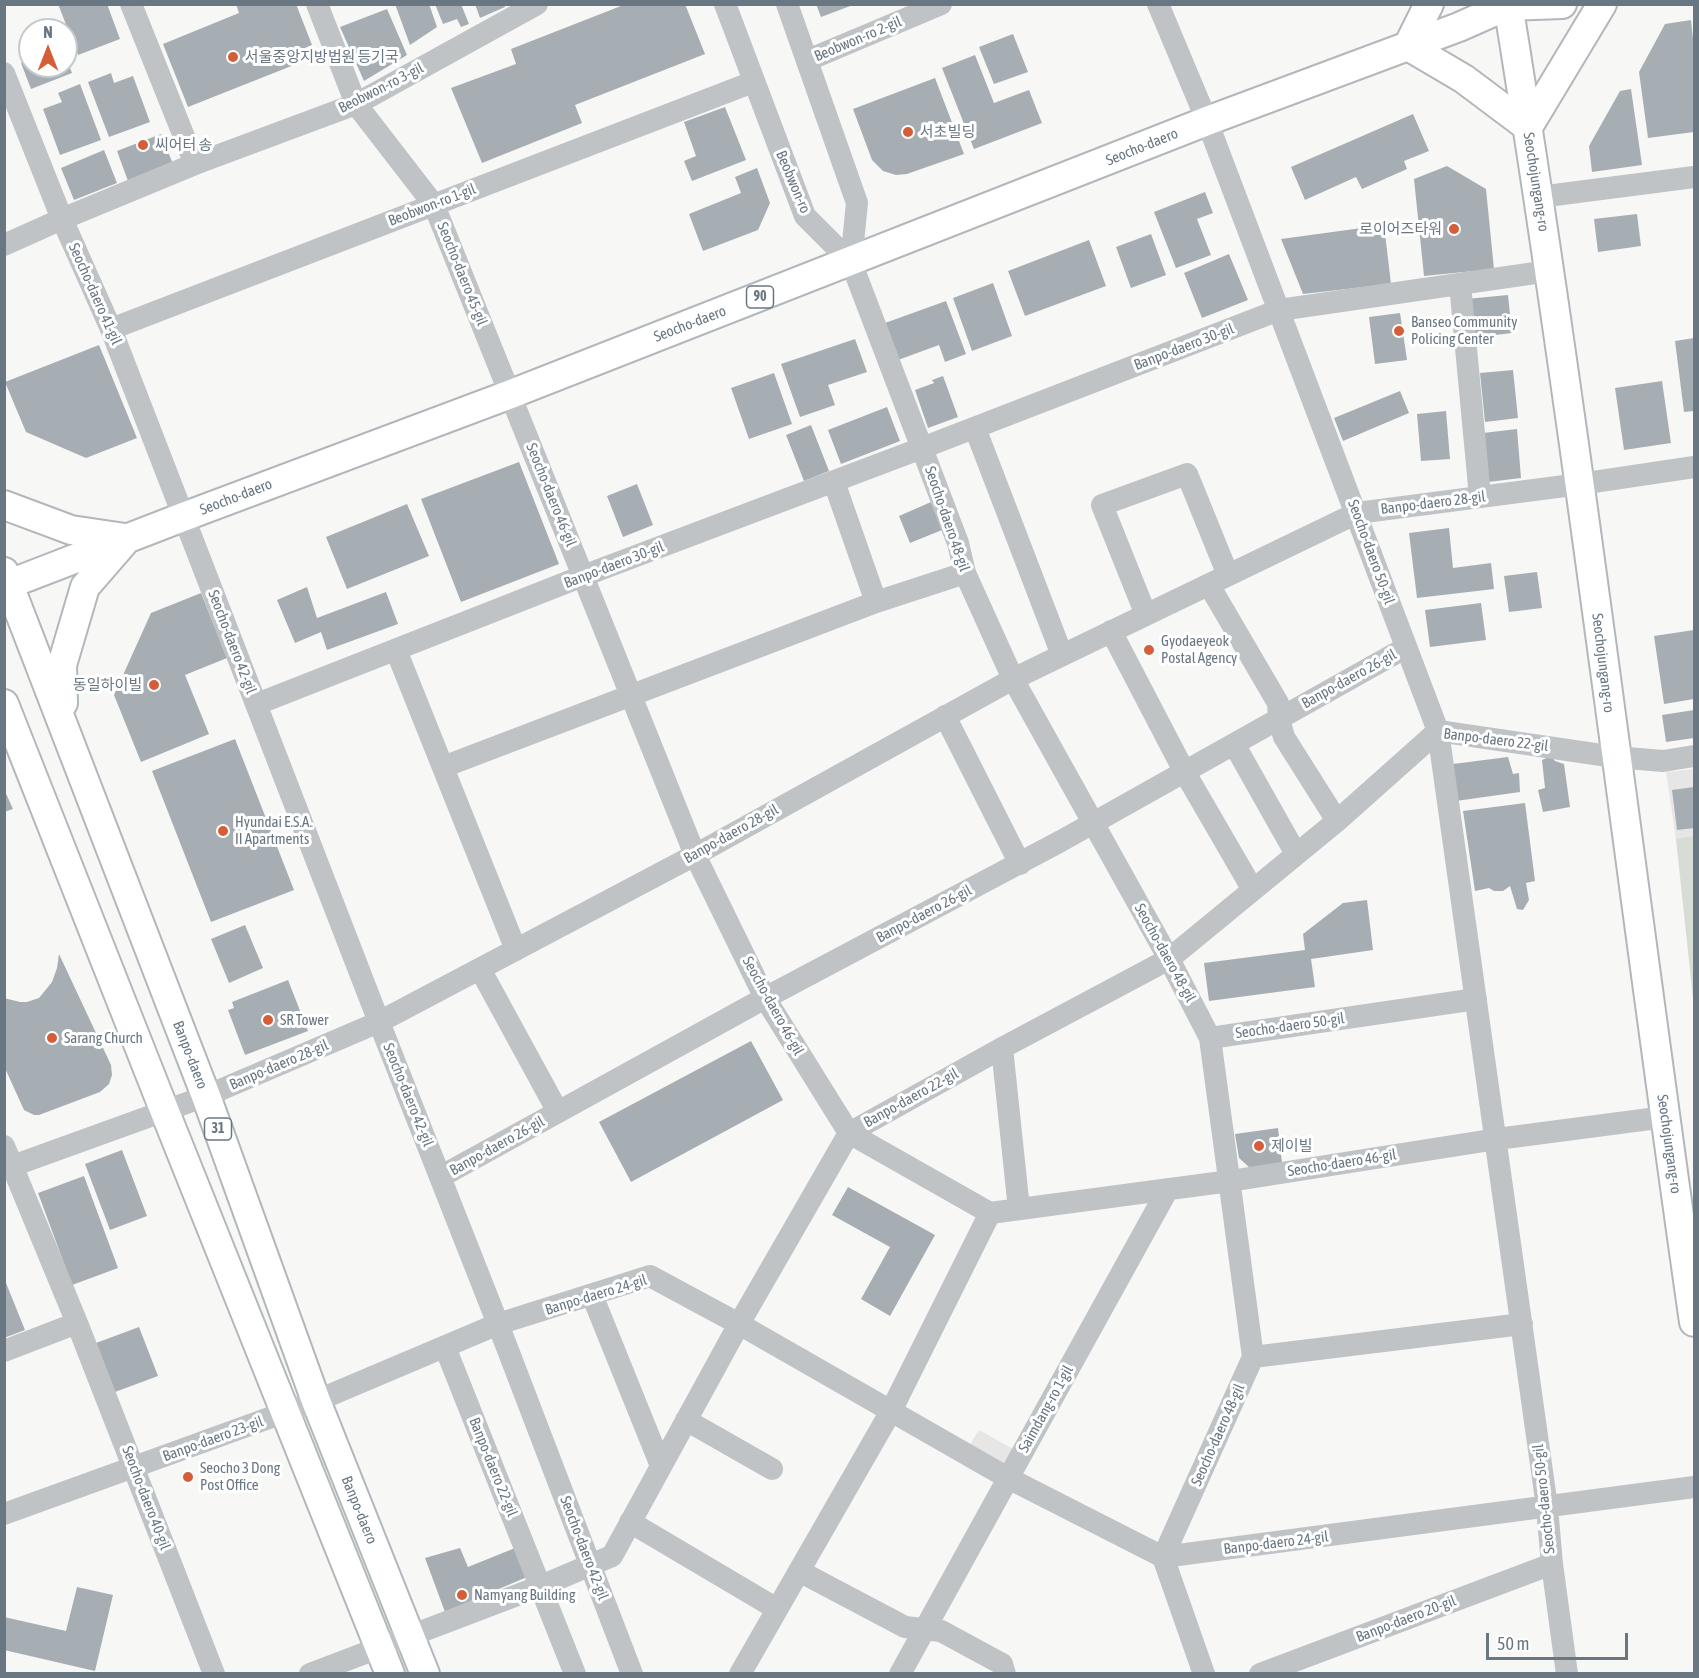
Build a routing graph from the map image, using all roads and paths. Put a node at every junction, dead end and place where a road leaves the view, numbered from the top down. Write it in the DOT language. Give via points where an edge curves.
graph roads {
  1 [pos="130,4"];
  2 [pos="317,4"];
  3 [pos="725,4"];
  4 [pos="787,4"];
  5 [pos="941,4"];
  6 [pos="1158,4"];
  7 [pos="1428,4"];
  8 [pos="1562,4"];
  9 [pos="1602,4"];
  10 [pos="1509,5"];
  11 [pos="529,7"];
  12 [pos="1408,46"];
  13 [pos="808,60"];
  14 [pos="4,73"];
  15 [pos="753,82"];
  16 [pos="356,104"];
  17 [pos="1207,121"];
  18 [pos="1528,127"];
  19 [pos="195,164"];
  20 [pos="1695,177"];
  21 [pos="1539,197"];
  22 [pos="434,205"];
  23 [pos="62,219"];
  24 [pos="4,245"];
  25 [pos="851,262"];
  26 [pos="1549,271"];
  27 [pos="1460,284"];
  28 [pos="1279,310"];
  29 [pos="111,329"];
  30 [pos="511,394"];
  31 [pos="975,428"];
  32 [pos="922,448"];
  33 [pos="1695,467"];
  34 [pos="834,482"];
  35 [pos="1580,484"];
  36 [pos="1480,497"];
  37 [pos="4,505"];
  38 [pos="1357,513"];
  39 [pos="183,517"];
  40 [pos="127,538"];
  41 [pos="965,573"];
  42 [pos="583,576"];
  43 [pos="1218,580"];
  44 [pos="6,581"];
  45 [pos="876,602"];
  46 [pos="1146,615"];
  47 [pos="1111,631"];
  48 [pos="1406,648"];
  49 [pos="396,650"];
  50 [pos="1062,655"];
  51 [pos="1012,679"];
  52 [pos="632,697"];
  53 [pos="257,704"];
  54 [pos="5,707"];
  55 [pos="945,716"];
  56 [pos="1279,719"];
  57 [pos="63,724"];
  58 [pos="1438,731"];
  59 [pos="1234,744"];
  60 [pos="1616,756"];
  61 [pos="1695,756"];
  62 [pos="443,767"];
  63 [pos="1184,771"];
  64 [pos="1337,821"];
  65 [pos="1093,822"];
  66 [pos="1296,854"];
  67 [pos="695,855"];
  68 [pos="1020,864"];
  69 [pos="1253,890"];
  70 [pos="516,950"];
  71 [pos="1169,959"];
  72 [pos="480,969"];
  73 [pos="765,998"];
  74 [pos="1476,999"];
  75 [pos="379,1022"];
  76 [pos="1210,1038"];
  77 [pos="1002,1048"];
  78 [pos="206,1096"];
  79 [pos="165,1112"];
  80 [pos="558,1112"];
  81 [pos="1665,1117"];
  82 [pos="849,1133"];
  83 [pos="1497,1139"];
  84 [pos="7,1160"];
  85 [pos="440,1177"];
  86 [pos="1230,1181"];
  87 [pos="1167,1189"];
  88 [pos="1019,1209"];
  89 [pos="990,1213"];
  90 [pos="592,1295"];
  91 [pos="1695,1322"];
  92 [pos="77,1323"];
  93 [pos="498,1324"];
  94 [pos="739,1324"];
  95 [pos="1522,1324"];
  96 [pos="445,1347"];
  97 [pos="4,1351"];
  98 [pos="1253,1357"];
  99 [pos="316,1401"];
  100 [pos="891,1411"];
  101 [pos="285,1412"];
  102 [pos="686,1420"];
  103 [pos="661,1466"];
  104 [pos="134,1468"];
  105 [pos="772,1469"];
  106 [pos="1008,1478"];
  107 [pos="1695,1487"];
  108 [pos="1547,1508"];
  109 [pos="4,1514"];
  110 [pos="630,1522"];
  111 [pos="1164,1557"];
  112 [pos="591,1564"];
  113 [pos="1552,1564"];
  114 [pos="799,1571"];
  115 [pos="541,1586"];
  116 [pos="777,1609"];
  117 [pos="925,1629"];
  118 [pos="410,1636"];
  119 [pos="380,1648"];
  120 [pos="214,1674"];
  121 [pos="310,1674"];
  122 [pos="390,1674"];
  123 [pos="425,1674"];
  124 [pos="575,1674"];
  125 [pos="632,1674"];
  126 [pos="740,1674"];
  127 [pos="900,1674"];
  128 [pos="1005,1674"];
  129 [pos="1204,1674"];
  130 [pos="1260,1674"];
  131 [pos="1567,1674"];
  1 -- 19 [label="street"];
  2 -- 16 [label="street, Seocho-daero 45-gil"];
  3 -- 15 [label="street, Beobwon-ro"];
  4 -- 13 [label="street"];
  5 -- 13 [label="street, Beobwon-ro 2-gil"];
  6 -- 17 [label="street, Seocho-daero 50-gil"];
  7 -- 12 [label="main road"];
  8 -- 10 [label="main road, Seocho-daero / 90"];
  9 -- 18 [label="main road"];
  10 -- 12 [label="main road, Seocho-daero / 90"];
  10 -- 18 [label="main road, Seochojungang-ro"];
  11 -- 16 [label="street, Beobwon-ro 3-gil"];
  12 -- 17 [label="main road, Seocho-daero / 90"];
  12 -- 18 [label="main road" via="1464,79"];
  13 -- 25 [label="street" via="857,203"];
  14 -- 23 [label="street, Seocho-daero 41-gil"];
  15 -- 22 [label="street, Beobwon-ro 1-gil"];
  15 -- 25 [label="street, Beobwon-ro" via="805,216"];
  16 -- 19 [label="street, Beobwon-ro 3-gil"];
  16 -- 22 [label="street, Seocho-daero 45-gil"];
  17 -- 25 [label="main road, Seocho-daero / 90"];
  17 -- 28 [label="street, Seocho-daero 50-gil"];
  18 -- 21 [label="main road, Seochojungang-ro"];
  19 -- 23 [label="street, Beobwon-ro 3-gil"];
  20 -- 21 [label="street"];
  21 -- 26 [label="main road, Seochojungang-ro"];
  22 -- 29 [label="street, Beobwon-ro 1-gil"];
  22 -- 30 [label="street, Seocho-daero 45-gil"];
  23 -- 24 [label="street, Beobwon-ro 3-gil"];
  23 -- 29 [label="street, Seocho-daero 41-gil"];
  25 -- 30 [label="main road, Seocho-daero / 90"];
  25 -- 32 [label="street, Seocho-daero 48-gil"];
  26 -- 27 [label="street, Banpo-daero 30-gil"];
  26 -- 35 [label="main road, Seochojungang-ro"];
  27 -- 28 [label="street, Banpo-daero 30-gil"];
  27 -- 36 [label="street"];
  28 -- 31 [label="street, Banpo-daero 30-gil"];
  28 -- 38 [label="street, Seocho-daero 50-gil"];
  29 -- 39 [label="street, Seocho-daero 41-gil"];
  30 -- 39 [label="main road, Seocho-daero / 90"];
  30 -- 42 [label="street, Seocho-daero 46-gil"];
  31 -- 32 [label="street, Banpo-daero 30-gil"];
  31 -- 50 [label="street"];
  32 -- 34 [label="street, Banpo-daero 30-gil"];
  32 -- 41 [label="street, Seocho-daero 48-gil" via="958,543"];
  33 -- 35 [label="street, Banpo-daero 28-gil"];
  34 -- 42 [label="street, Banpo-daero 30-gil"];
  34 -- 45 [label="street"];
  35 -- 36 [label="street, Banpo-daero 28-gil"];
  35 -- 60 [label="main road, Seochojungang-ro"];
  36 -- 38 [label="street, Banpo-daero 28-gil"];
  37 -- 40 [label="main road" via="71,530"];
  38 -- 43 [label="street, Banpo-daero 28-gil"];
  38 -- 48 [label="street, Seocho-daero 50-gil"];
  39 -- 40 [label="main road, Seocho-daero / 90"];
  39 -- 53 [label="street, Seocho-daero 42-gil"];
  40 -- 44 [label="main road, Seocho-daero / 90"];
  40 -- 57 [label="main road" via="85,587 62,665"];
  41 -- 45 [label="street"];
  41 -- 51 [label="street, Seocho-daero 48-gil"];
  42 -- 49 [label="street, Banpo-daero 30-gil"];
  42 -- 52 [label="street, Seocho-daero 46-gil"];
  43 -- 46 [label="street, Banpo-daero 28-gil"];
  43 -- 46 [label="street" via="1187,474 1102,505"];
  43 -- 56 [label="street" via="1278,704"];
  44 -- 57 [label="main road, Banpo-daero / 31"];
  45 -- 52 [label="street"];
  46 -- 47 [label="street, Banpo-daero 28-gil"];
  47 -- 50 [label="street, Banpo-daero 28-gil"];
  47 -- 63 [label="street"];
  48 -- 56 [label="street, Banpo-daero 26-gil"];
  48 -- 58 [label="street, Seocho-daero 50-gil"];
  49 -- 53 [label="street, Banpo-daero 30-gil"];
  49 -- 62 [label="street"];
  50 -- 51 [label="street, Banpo-daero 28-gil"];
  51 -- 55 [label="street, Banpo-daero 28-gil"];
  51 -- 65 [label="street, Seocho-daero 48-gil"];
  52 -- 62 [label="street"];
  52 -- 67 [label="street, Seocho-daero 46-gil"];
  53 -- 75 [label="street, Seocho-daero 42-gil"];
  54 -- 79 [label="main road"];
  55 -- 67 [label="street, Banpo-daero 28-gil"];
  55 -- 68 [label="street"];
  56 -- 59 [label="street, Banpo-daero 26-gil"];
  56 -- 64 [label="street" via="1284,737"];
  57 -- 78 [label="main road, Banpo-daero / 31"];
  58 -- 60 [label="street, Banpo-daero 22-gil"];
  58 -- 64 [label="street, Banpo-daero 22-gil"];
  58 -- 74 [label="street, Seocho-daero 50-gil"];
  59 -- 63 [label="street, Banpo-daero 26-gil"];
  59 -- 66 [label="street"];
  60 -- 61 [label="street, Banpo-daero 22-gil" via="1663,761"];
  60 -- 81 [label="main road, Seochojungang-ro"];
  62 -- 70 [label="street"];
  63 -- 65 [label="street, Banpo-daero 26-gil"];
  63 -- 69 [label="street"];
  64 -- 66 [label="street, Banpo-daero 22-gil"];
  65 -- 68 [label="street, Banpo-daero 26-gil"];
  65 -- 71 [label="street, Seocho-daero 48-gil"];
  66 -- 69 [label="street, Banpo-daero 22-gil"];
  67 -- 70 [label="street, Banpo-daero 28-gil"];
  67 -- 73 [label="street, Seocho-daero 46-gil"];
  68 -- 73 [label="street, Banpo-daero 26-gil"];
  69 -- 71 [label="street, Banpo-daero 22-gil"];
  70 -- 72 [label="street, Banpo-daero 28-gil"];
  71 -- 76 [label="street, Seocho-daero 48-gil"];
  71 -- 77 [label="street, Banpo-daero 22-gil"];
  72 -- 75 [label="street, Banpo-daero 28-gil"];
  72 -- 80 [label="street"];
  73 -- 80 [label="street, Banpo-daero 26-gil"];
  73 -- 82 [label="street, Seocho-daero 46-gil"];
  74 -- 76 [label="street, Seocho-daero 50-gil"];
  74 -- 83 [label="street, Seocho-daero 50-gil"];
  75 -- 78 [label="street, Banpo-daero 28-gil"];
  75 -- 85 [label="street, Seocho-daero 42-gil"];
  76 -- 86 [label="street, Seocho-daero 48-gil"];
  77 -- 82 [label="street, Banpo-daero 22-gil"];
  77 -- 88 [label="street"];
  78 -- 79 [label="street, Banpo-daero 28-gil"];
  78 -- 99 [label="main road, Banpo-daero / 31"];
  79 -- 84 [label="street, Banpo-daero 28-gil"];
  79 -- 101 [label="main road"];
  80 -- 85 [label="street, Banpo-daero 26-gil"];
  81 -- 83 [label="street, Seocho-daero 46-gil"];
  81 -- 91 [label="main road, Seochojungang-ro"];
  82 -- 89 [label="street, Seocho-daero 46-gil"];
  82 -- 94 [label="street, Banpo-daero 22-gil"];
  83 -- 86 [label="street, Seocho-daero 46-gil"];
  83 -- 95 [label="street, Seocho-daero 50-gil"];
  84 -- 92 [label="street, Seocho-daero 40-gil"];
  85 -- 93 [label="street, Seocho-daero 42-gil"];
  86 -- 87 [label="street, Seocho-daero 46-gil"];
  86 -- 98 [label="street, Seocho-daero 48-gil"];
  87 -- 88 [label="street, Seocho-daero 46-gil"];
  87 -- 106 [label="street, Saimdang-ro 1-gil"];
  88 -- 89 [label="street, Seocho-daero 46-gil"];
  89 -- 100 [label="street"];
  90 -- 93 [label="street, Banpo-daero 24-gil"];
  90 -- 94 [label="street, Banpo-daero 24-gil" via="650,1276"];
  90 -- 103 [label="street"];
  92 -- 97 [label="street"];
  92 -- 104 [label="street, Seocho-daero 40-gil"];
  93 -- 96 [label="street, Banpo-daero 24-gil"];
  93 -- 112 [label="street, Seocho-daero 42-gil"];
  94 -- 100 [label="street, Banpo-daero 24-gil"];
  94 -- 102 [label="street, Banpo-daero 22-gil"];
  95 -- 98 [label="street"];
  95 -- 108 [label="street, Seocho-daero 50-gil"];
  96 -- 99 [label="street, Banpo-daero 24-gil"];
  96 -- 115 [label="street, Banpo-daero 22-gil"];
  98 -- 111 [label="street, Seocho-daero 48-gil"];
  99 -- 101 [label="street, Banpo-daero 24-gil"];
  99 -- 118 [label="main road, Banpo-daero / 31"];
  100 -- 106 [label="street, Banpo-daero 24-gil"];
  100 -- 114 [label="street"];
  101 -- 104 [label="street, Banpo-daero 23-gil"];
  101 -- 119 [label="main road"];
  102 -- 103 [label="street, Banpo-daero 22-gil"];
  102 -- 105 [label="street"];
  103 -- 110 [label="street, Banpo-daero 22-gil"];
  104 -- 109 [label="street, Banpo-daero 23-gil"];
  104 -- 120 [label="street, Seocho-daero 40-gil"];
  106 -- 111 [label="street, Banpo-daero 24-gil"];
  106 -- 117 [label="street, Saimdang-ro 1-gil"];
  107 -- 108 [label="street, Banpo-daero 24-gil"];
  108 -- 111 [label="street, Banpo-daero 24-gil"];
  108 -- 113 [label="street, Seocho-daero 50-gil"];
  110 -- 112 [label="street, Banpo-daero 22-gil" via="612,1556"];
  110 -- 116 [label="street"];
  111 -- 129 [label="street"];
  112 -- 115 [label="street, Banpo-daero 22-gil"];
  112 -- 125 [label="street, Seocho-daero 42-gil"];
  113 -- 130 [label="street, Banpo-daero 20-gil"];
  113 -- 131 [label="street, Seocho-daero 50-gil"];
  114 -- 116 [label="street"];
  114 -- 117 [label="street" via="905,1627"];
  115 -- 118 [label="street, Banpo-daero 22-gil"];
  115 -- 124 [label="street"];
  116 -- 126 [label="street"];
  117 -- 127 [label="street, Saimdang-ro 1-gil"];
  117 -- 128 [label="street" via="941,1630 992,1658 1002,1664"];
  118 -- 119 [label="street, Banpo-daero 22-gil"];
  118 -- 123 [label="main road, Banpo-daero / 31"];
  119 -- 121 [label="street, Banpo-daero 22-gil"];
  119 -- 122 [label="main road"];
}
